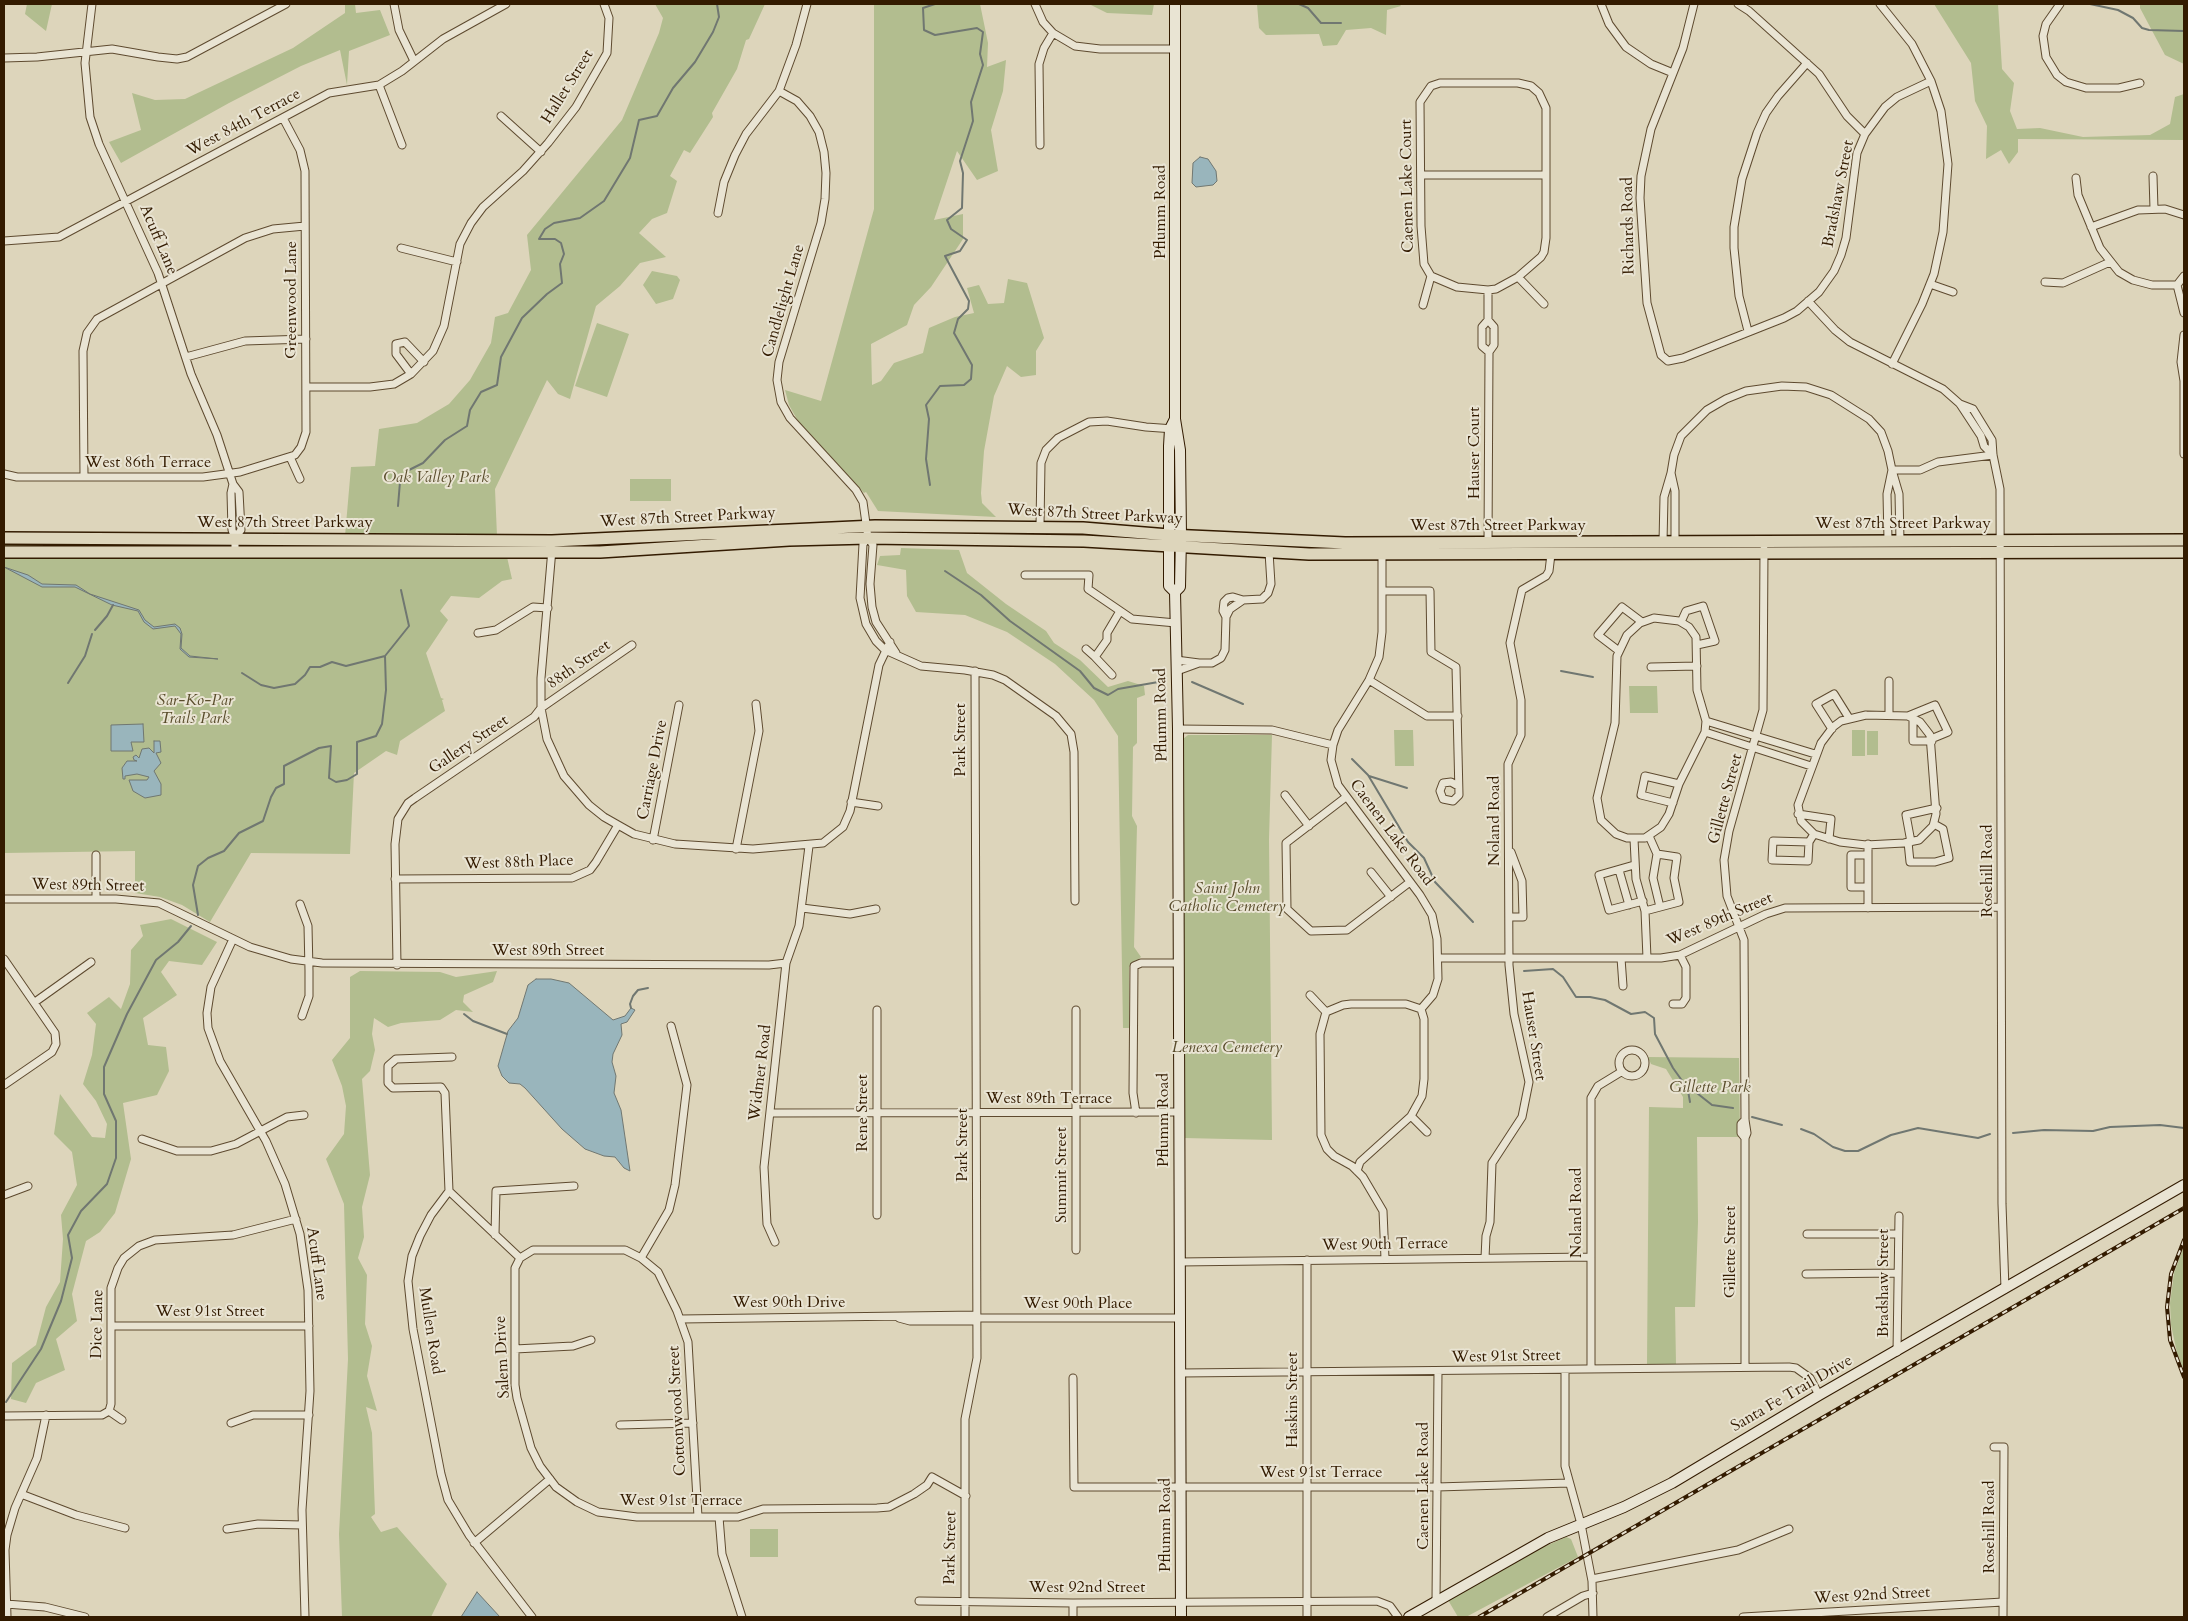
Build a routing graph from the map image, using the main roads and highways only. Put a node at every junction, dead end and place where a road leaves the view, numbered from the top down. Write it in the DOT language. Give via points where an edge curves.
graph roads {
  1 [pos="1175,4"];
  2 [pos="1174,426"];
  3 [pos="1040,526"];
  4 [pos="867,532"];
  5 [pos="4,538"];
  6 [pos="965,539"];
  7 [pos="2184,540"];
  8 [pos="1169,541"];
  9 [pos="1181,541"];
  10 [pos="1894,541"];
  11 [pos="1669,542"];
  12 [pos="552,547"];
  13 [pos="1764,548"];
  14 [pos="4,552"];
  15 [pos="2184,552"];
  16 [pos="1846,553"];
  17 [pos="1601,554"];
  18 [pos="1175,592"];
  19 [pos="2184,1185"];
  20 [pos="1181,1617"];
  21 [pos="1409,1617"];
  1 -- 2 [label="main road, Pflumm Road"];
  2 -- 8 [label="main road"];
  2 -- 9 [label="main road"];
  3 -- 4 [label="main road, West 87th Street Parkway"];
  3 -- 6 [label="main road" via="1029,534 972,534"];
  3 -- 8 [label="main road, West 87th Street Parkway" via="1111,529"];
  4 -- 6 [label="main road, West 87th Street Parkway"];
  4 -- 12 [label="main road, West 87th Street Parkway"];
  5 -- 12 [label="main road, West 87th Street Parkway" via="236,538"];
  6 -- 8 [label="main road, West 87th Street Parkway"];
  7 -- 10 [label="main road, West 87th Street Parkway"];
  8 -- 9 [label="main road, West 87th Street Parkway"];
  8 -- 18 [label="main road" via="1169,586"];
  9 -- 11 [label="main road, West 87th Street Parkway"];
  9 -- 17 [label="main road, West 87th Street Parkway" via="1270,552"];
  9 -- 18 [label="main road" via="1180,588"];
  10 -- 13 [label="main road, West 87th Street Parkway"];
  10 -- 16 [label="main road" via="1884,548 1860,548"];
  11 -- 13 [label="main road, West 87th Street Parkway"];
  11 -- 17 [label="main road" via="1661,549 1606,549"];
  12 -- 14 [label="main road, West 87th Street Parkway"];
  13 -- 16 [label="main road, West 87th Street Parkway"];
  13 -- 17 [label="main road, West 87th Street Parkway"];
  15 -- 16 [label="main road, West 87th Street Parkway"];
  18 -- 20 [label="main road, Pflumm Road"];
  19 -- 21 [label="main road, Santa Fe Trail Drive" via="1654,1492 1548,1538"];
}
